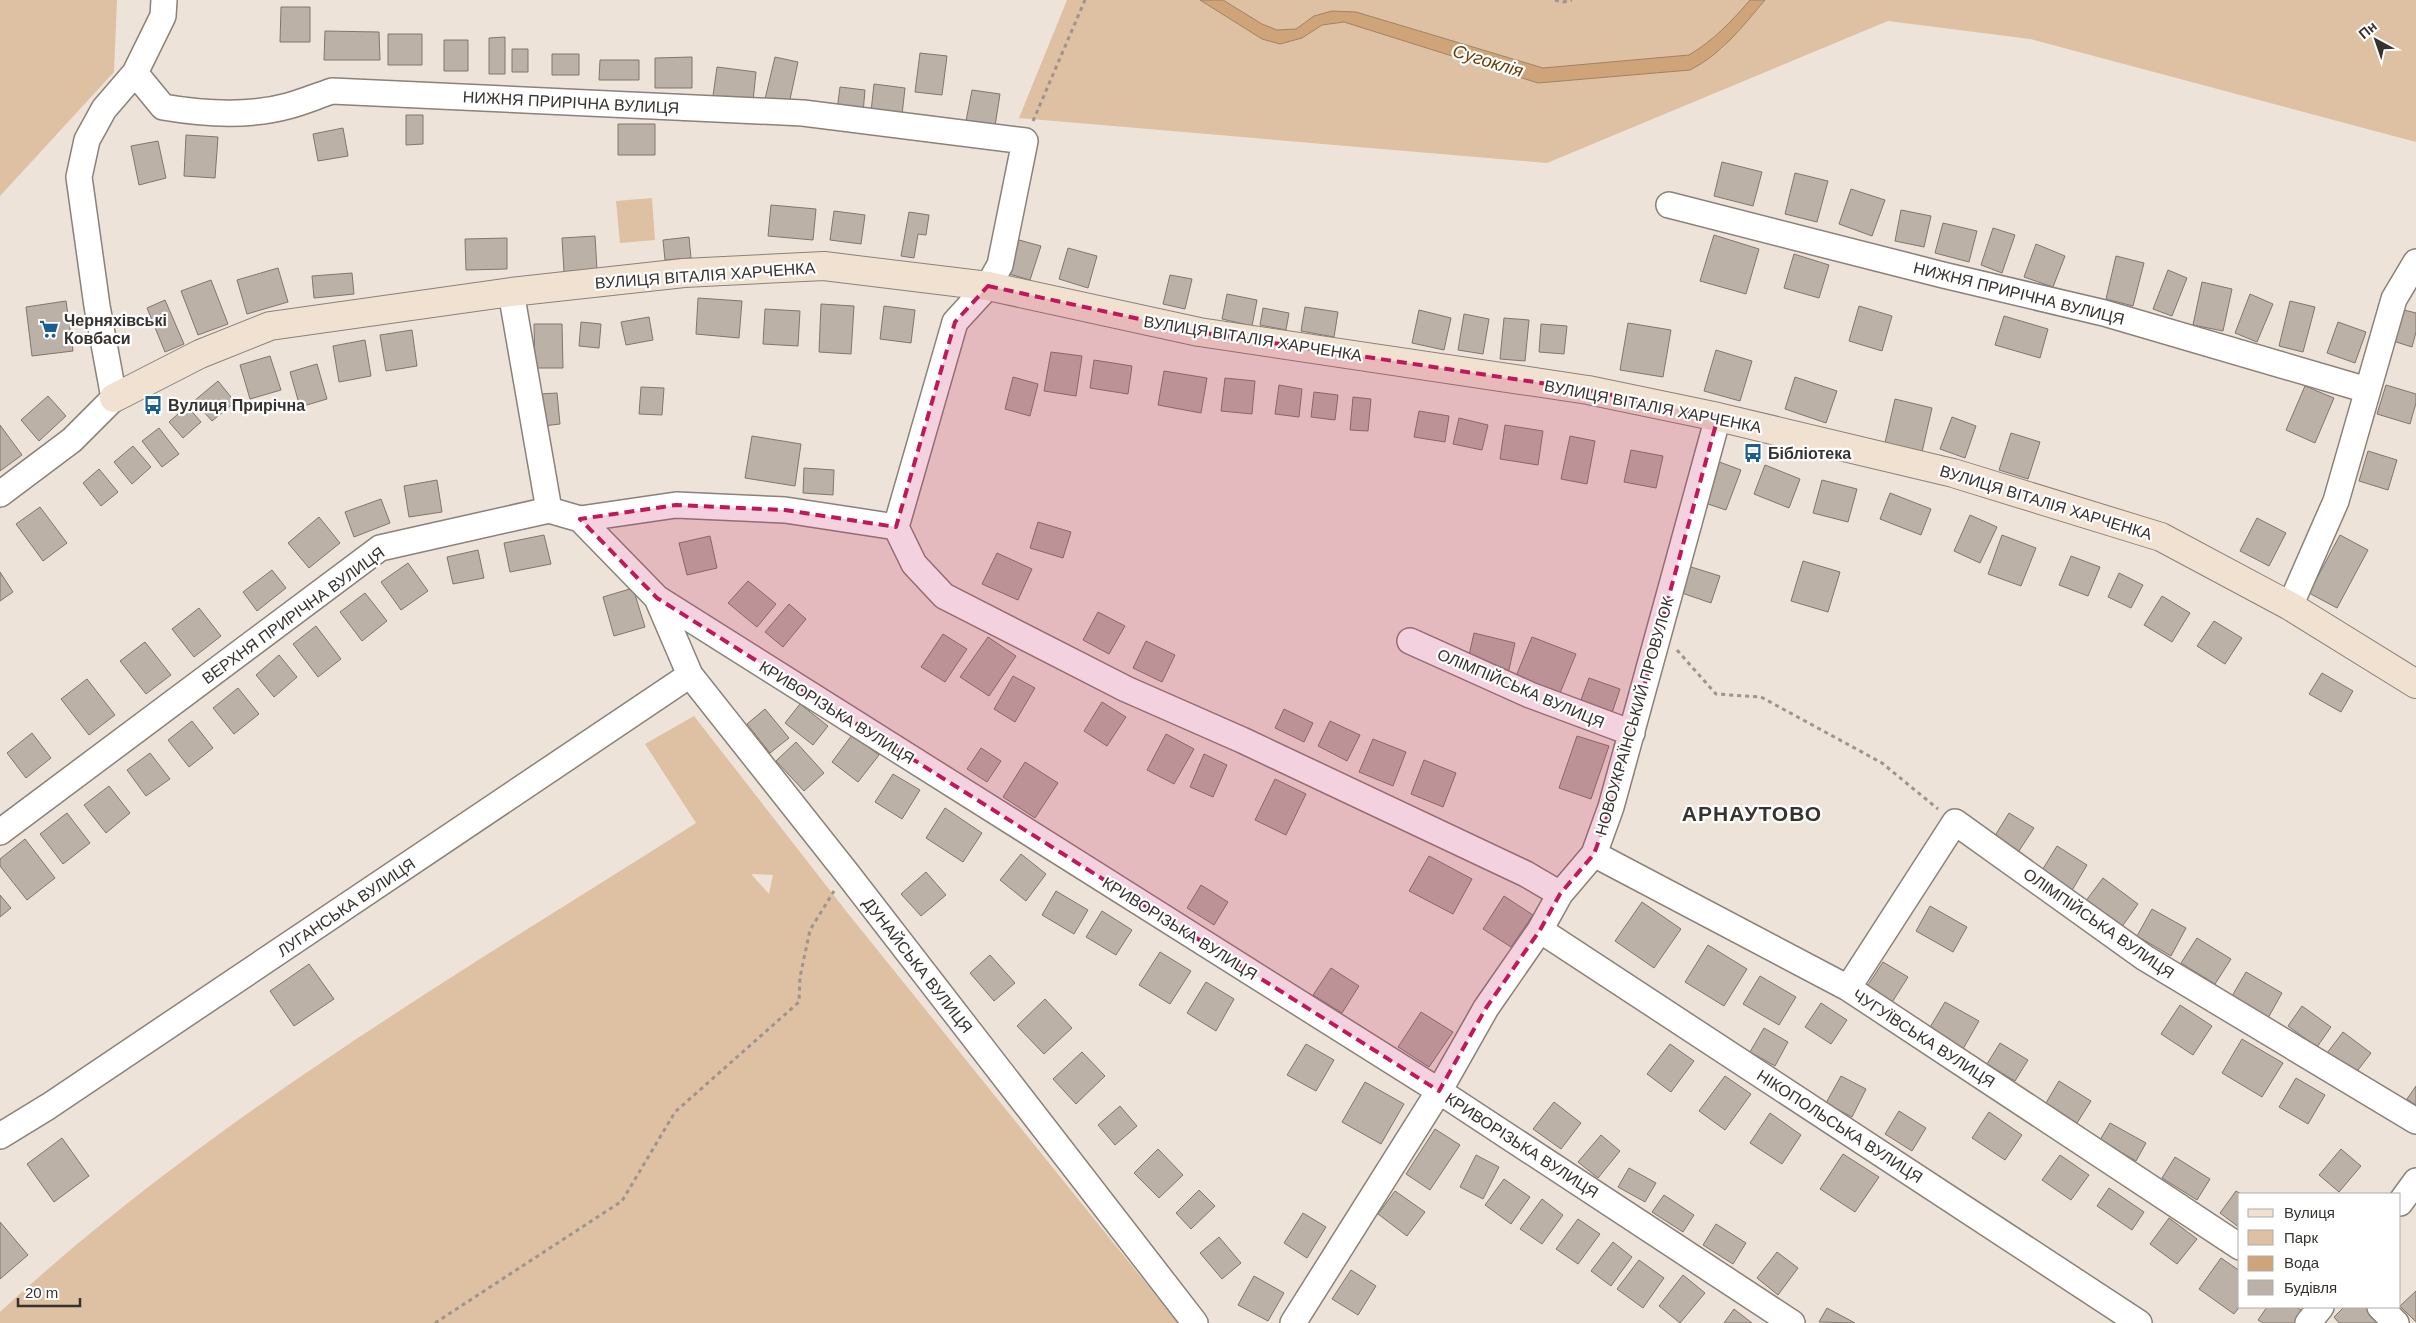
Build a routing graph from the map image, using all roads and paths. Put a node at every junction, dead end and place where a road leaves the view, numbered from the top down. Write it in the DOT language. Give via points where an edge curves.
graph roads {
  1 [pos="164,0"];
  2 [pos="1085,0"];
  3 [pos="1554,0"];
  4 [pos="1572,0"];
  5 [pos="135,73"];
  6 [pos="1025,141"];
  7 [pos="1670,204"];
  8 [pos="2416,262"];
  9 [pos="988,286"];
  10 [pos="511,292"];
  11 [pos="2367,390"];
  12 [pos="114,398"];
  13 [pos="1718,417"];
  14 [pos="0,494"];
  15 [pos="549,510"];
  16 [pos="580,519"];
  17 [pos="896,527"];
  18 [pos="657,598"];
  19 [pos="2290,606"];
  20 [pos="1658,629"];
  21 [pos="1410,641"];
  22 [pos="690,675"];
  23 [pos="2416,684"];
  24 [pos="1632,733"];
  25 [pos="1955,822"];
  26 [pos="0,832"];
  27 [pos="1594,854"];
  28 [pos="846,872"];
  29 [pos="1560,894"];
  30 [pos="1540,930"];
  31 [pos="1848,988"];
  32 [pos="1439,1091"];
  33 [pos="2416,1121"];
  34 [pos="0,1136"];
  35 [pos="2416,1181"];
  36 [pos="2401,1201"];
  37 [pos="2238,1246"];
  38 [pos="2320,1308"];
  39 [pos="2381,1308"];
  40 [pos="435,1323"];
  41 [pos="1195,1323"];
  42 [pos="1293,1323"];
  43 [pos="1792,1323"];
  44 [pos="2139,1323"];
  45 [pos="2308,1323"];
  46 [pos="2396,1323"];
  1 -- 5 [label="street" via="163,16"];
  2 -- 6 [label="path"];
  3 -- 4 [label="path"];
  5 -- 6 [label="street, НИЖНЯ ПРИРІЧНА ВУЛИЦЯ" via="163,107 195,112 241,113 288,106 332,91 803,113"];
  5 -- 12 [label="street" via="104,109 87,140 79,177"];
  6 -- 9 [label="street" via="1000,265"];
  7 -- 11 [label="street, НИЖНЯ ПРИРІЧНА ВУЛИЦЯ" via="2104,313"];
  8 -- 11 [label="street" via="2394,299"];
  9 -- 10 [label="street, ВУЛИЦЯ ВІТАЛІЯ ХАРЧЕНКА" via="824,266 684,273"];
  9 -- 13 [label="street, ВУЛИЦЯ ВІТАЛІЯ ХАРЧЕНКА" via="1199,332 1588,390"];
  9 -- 17 [label="street" via="955,322"];
  10 -- 12 [label="street, ВУЛИЦЯ ВІТАЛІЯ ХАРЧЕНКА" via="270,326 200,354"];
  10 -- 15 [label="street"];
  11 -- 19 [label="street" via="2336,501"];
  12 -- 14 [label="street, ВУЛИЦЯ ВІТАЛІЯ ХАРЧЕНКА" via="72,440"];
  13 -- 19 [label="street, ВУЛИЦЯ ВІТАЛІЯ ХАРЧЕНКА" via="1953,472 2161,538"];
  13 -- 20 [label="street, НОВОУКРАЇНСЬКИЙ ПРОВУЛОК"];
  15 -- 16 [label="street, ВЕРХНЯ ПРИРІЧНА ВУЛИЦЯ"];
  15 -- 26 [label="street, ВЕРХНЯ ПРИРІЧНА ВУЛИЦЯ" via="380,548"];
  16 -- 17 [label="street, ВЕРХНЯ ПРИРІЧНА ВУЛИЦЯ" via="676,505 785,510"];
  16 -- 18 [label="street, КРИВОРІЗЬКА ВУЛИЦЯ"];
  17 -- 29 [label="street" via="914,564 944,596 1126,689 1526,874"];
  18 -- 22 [label="street, ДУНАЙСЬКА ВУЛИЦЯ"];
  18 -- 32 [label="street, КРИВОРІЗЬКА ВУЛИЦЯ"];
  19 -- 23 [label="street, ВУЛИЦЯ ВІТАЛІЯ ХАРЧЕНКА"];
  20 -- 24 [label="street, НОВОУКРАЇНСЬКИЙ ПРОВУЛОК"];
  20 -- 25 [label="path" via="1716,694 1761,697 1882,764"];
  21 -- 24 [label="street, ОЛІМПІЙСЬКА ВУЛИЦЯ" via="1530,695"];
  22 -- 28 [label="street, ДУНАЙСЬКА ВУЛИЦЯ"];
  22 -- 34 [label="street, ЛУГАНСЬКА ВУЛИЦЯ" via="57,1101"];
  24 -- 27 [label="street, НОВОУКРАЇНСЬКИЙ ПРОВУЛОК"];
  25 -- 31 [label="street"];
  25 -- 33 [label="street, ОЛІМПІЙСЬКА ВУЛИЦЯ" via="2145,958"];
  27 -- 29 [label="street, НОВОУКРАЇНСЬКИЙ ПРОВУЛОК"];
  27 -- 31 [label="street, ЧУГУЇВСЬКА ВУЛИЦЯ"];
  28 -- 40 [label="path" via="810,930 800,978 799,1002 675,1112 622,1202"];
  28 -- 41 [label="street, ДУНАЙСЬКА ВУЛИЦЯ"];
  29 -- 30 [label="street, НОВОУКРАЇНСЬКИЙ ПРОВУЛОК"];
  30 -- 32 [label="street, НОВОУКРАЇНСЬКИЙ ПРОВУЛОК" via="1486,1008"];
  30 -- 44 [label="street, НІКОПОЛЬСЬКА ВУЛИЦЯ"];
  31 -- 37 [label="street, ЧУГУЇВСЬКА ВУЛИЦЯ"];
  32 -- 42 [label="street, НОВОУКРАЇНСЬКИЙ ПРОВУЛОК"];
  32 -- 43 [label="street, КРИВОРІЗЬКА ВУЛИЦЯ"];
  35 -- 36 [label="street"];
  38 -- 45 [label="street"];
  39 -- 46 [label="street"];
}
